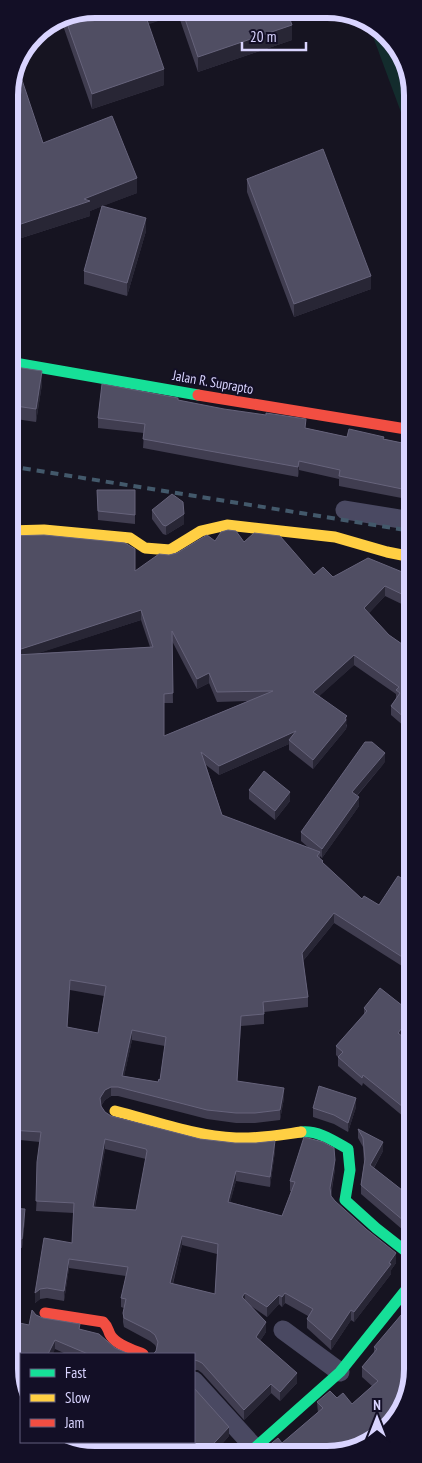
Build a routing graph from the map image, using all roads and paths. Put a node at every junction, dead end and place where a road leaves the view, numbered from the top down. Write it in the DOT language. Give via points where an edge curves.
graph roads {
  1 [pos="18,364"];
  2 [pos="404,429"];
  3 [pos="345,510"];
  4 [pos="404,520"];
  5 [pos="18,530"];
  6 [pos="404,555"];
  7 [pos="115,1111"];
  8 [pos="404,1250"];
  9 [pos="404,1291"];
  10 [pos="45,1313"];
  11 [pos="283,1330"];
  12 [pos="141,1353"];
  13 [pos="340,1372"];
  14 [pos="195,1382"];
  15 [pos="249,1446"];
  16 [pos="257,1446"];
  1 -- 2 [label="main road, Jalan R. Suprapto"];
  3 -- 4 [label="street"];
  5 -- 6 [label="main road" via="130,538 145,548 170,550 201,531 227,525 335,537"];
  7 -- 8 [label="main road" via="204,1134 235,1138 308,1131 329,1138 348,1149 350,1170 345,1200"];
  9 -- 13 [label="main road"];
  10 -- 12 [label="main road" via="103,1322 111,1336"];
  11 -- 13 [label="street"];
  13 -- 16 [label="main road"];
  14 -- 15 [label="street"];
}
